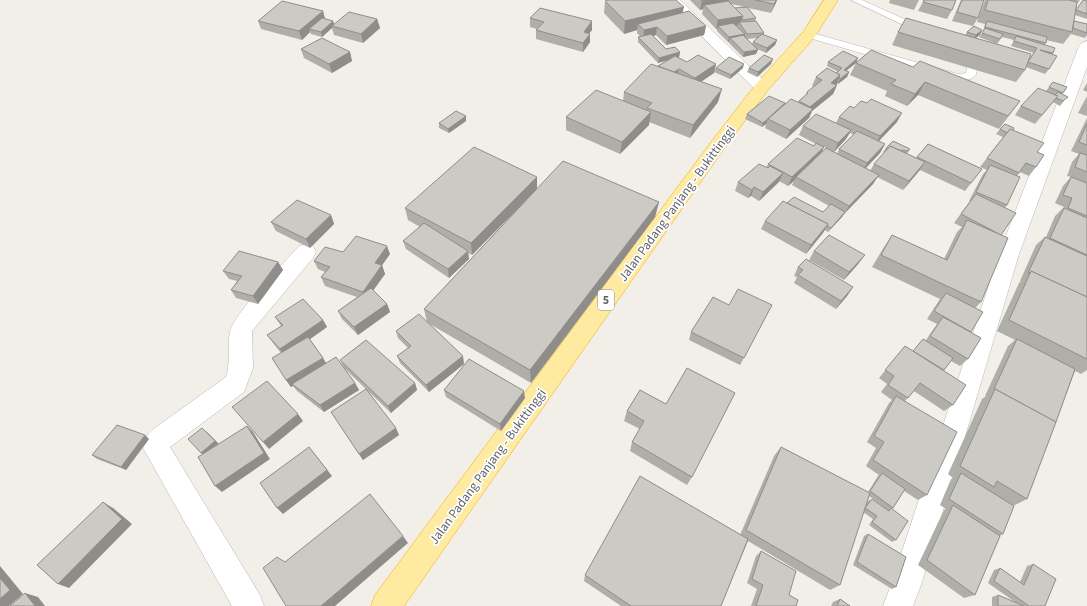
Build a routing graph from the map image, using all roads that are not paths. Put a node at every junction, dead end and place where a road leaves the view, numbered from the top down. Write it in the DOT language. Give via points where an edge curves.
graph roads {
  1 [pos="672,0"];
  2 [pos="832,0"];
  3 [pos="856,0"];
  4 [pos="928,33"];
  5 [pos="809,35"];
  6 [pos="1087,46"];
  7 [pos="961,48"];
  8 [pos="762,87"];
  9 [pos="306,252"];
  10 [pos="249,606"];
  11 [pos="386,606"];
  12 [pos="898,606"];
  1 -- 8 [label="street"];
  2 -- 5 [label="highway, Jalan Padang Panjang - Bukittinggi / 5"];
  3 -- 4 [label="lane"];
  5 -- 7 [label="lane" via="961,77 971,74 974,58"];
  5 -- 8 [label="highway, Jalan Padang Panjang - Bukittinggi / 5"];
  6 -- 12 [label="street" via="1009,254"];
  8 -- 11 [label="highway, Jalan Padang Panjang - Bukittinggi / 5"];
  9 -- 10 [label="street" via="247,320 241,331 241,368 235,384 161,438 156,448"];
}
